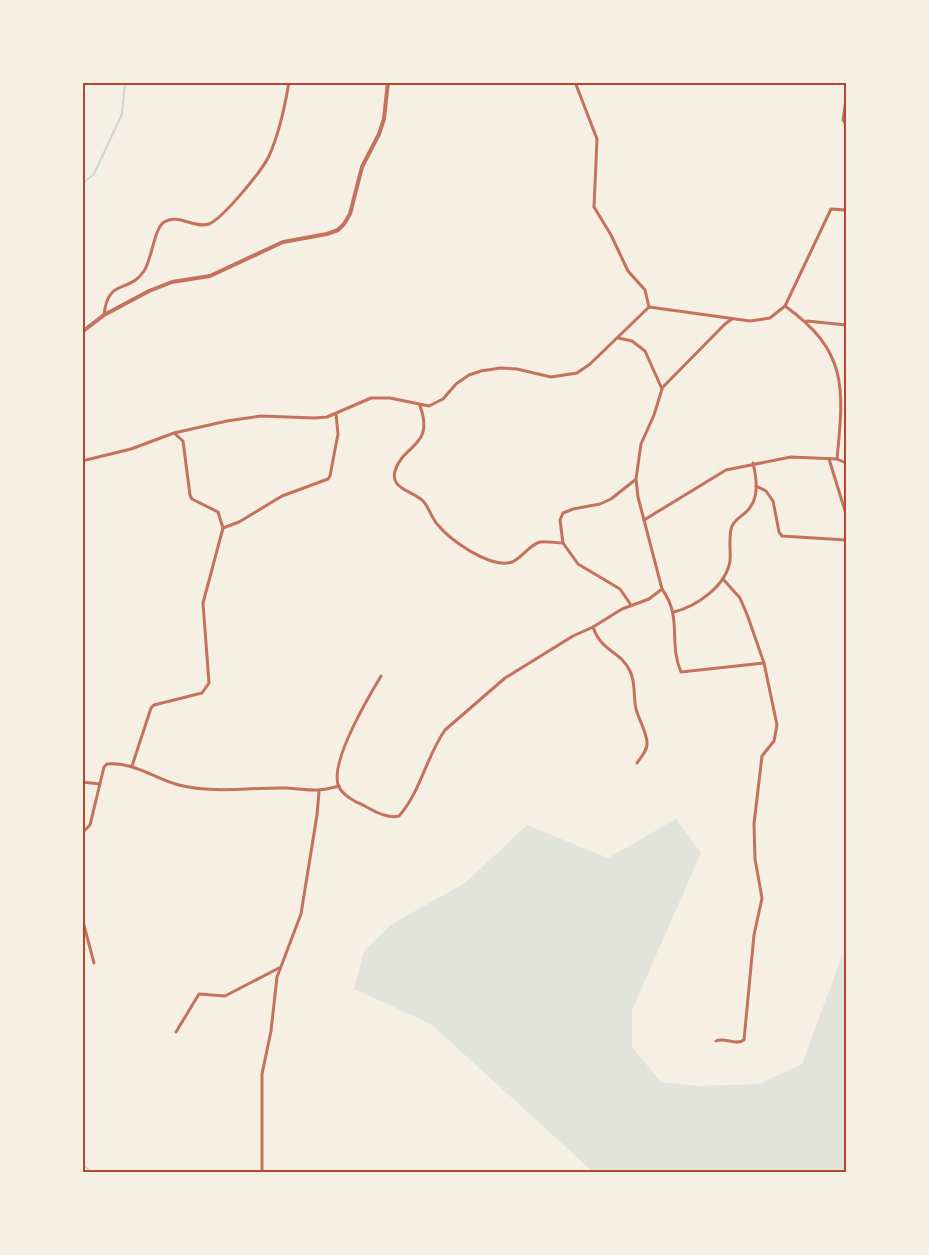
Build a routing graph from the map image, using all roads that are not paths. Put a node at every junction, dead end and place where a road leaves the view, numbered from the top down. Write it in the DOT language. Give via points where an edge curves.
graph roads {
  1 [pos="289,82"];
  2 [pos="388,82"];
  3 [pos="575,82"];
  4 [pos="846,99"];
  5 [pos="846,124"];
  6 [pos="846,210"];
  7 [pos="785,306"];
  8 [pos="648,307"];
  9 [pos="104,314"];
  10 [pos="733,319"];
  11 [pos="806,321"];
  12 [pos="846,325"];
  13 [pos="82,332"];
  14 [pos="618,338"];
  15 [pos="662,389"];
  16 [pos="420,406"];
  17 [pos="336,414"];
  18 [pos="174,433"];
  19 [pos="829,459"];
  20 [pos="837,459"];
  21 [pos="82,461"];
  22 [pos="753,463"];
  23 [pos="846,463"];
  24 [pos="636,479"];
  25 [pos="756,486"];
  26 [pos="846,514"];
  27 [pos="644,520"];
  28 [pos="222,528"];
  29 [pos="846,540"];
  30 [pos="563,543"];
  31 [pos="723,579"];
  32 [pos="662,589"];
  33 [pos="631,606"];
  34 [pos="674,612"];
  35 [pos="593,627"];
  36 [pos="764,663"];
  37 [pos="381,676"];
  38 [pos="637,763"];
  39 [pos="132,766"];
  40 [pos="82,782"];
  41 [pos="100,784"];
  42 [pos="339,786"];
  43 [pos="319,792"];
  44 [pos="82,832"];
  45 [pos="82,918"];
  46 [pos="94,963"];
  47 [pos="280,968"];
  48 [pos="176,1032"];
  49 [pos="716,1041"];
  50 [pos="262,1172"];
  1 -- 9 [label="street" via="284,110 268,156 229,208 203,226 175,219 165,222 158,229 143,273 109,293 105,299"];
  2 -- 9 [label="street" via="379,134 362,167 350,214 338,230 283,242 210,276 172,282 149,291"];
  3 -- 8 [label="street" via="597,139 594,207 628,271 644,290"];
  4 -- 5 [label="street" via="843,120"];
  6 -- 7 [label="street" via="831,209"];
  7 -- 10 [label="street" via="770,318"];
  7 -- 11 [label="street"];
  8 -- 10 [label="street"];
  8 -- 14 [label="street"];
  9 -- 13 [label="street"];
  10 -- 15 [label="street"];
  11 -- 12 [label="street"];
  11 -- 20 [label="street" via="825,342 837,369 842,401"];
  14 -- 15 [label="street" via="632,341 645,351"];
  14 -- 16 [label="street" via="577,373 551,377 517,369 481,371 456,384 436,404"];
  15 -- 24 [label="street" via="641,444"];
  16 -- 17 [label="street" via="390,398 371,398"];
  16 -- 30 [label="street" via="425,420 424,433 396,469 394,478 397,486 424,502 437,525 472,552 496,562 514,561 540,542"];
  17 -- 18 [label="street" via="314,418 261,416"];
  17 -- 28 [label="street" via="338,434 328,479 282,496 239,522"];
  18 -- 21 [label="street" via="131,449"];
  18 -- 28 [label="street" via="183,441 192,499 218,512"];
  19 -- 20 [label="street"];
  19 -- 22 [label="street" via="792,457"];
  19 -- 26 [label="street"];
  20 -- 23 [label="street"];
  22 -- 25 [label="street"];
  22 -- 27 [label="street" via="726,470"];
  24 -- 27 [label="street"];
  24 -- 30 [label="street" via="611,499 563,513 560,520"];
  25 -- 29 [label="street" via="770,496 782,536"];
  25 -- 31 [label="street" via="753,506 733,523 730,558"];
  27 -- 32 [label="street"];
  28 -- 39 [label="street" via="203,603 209,683 202,693 150,708"];
  30 -- 33 [label="street" via="578,564 620,589"];
  31 -- 34 [label="street" via="691,608"];
  31 -- 36 [label="street" via="740,598"];
  32 -- 33 [label="street" via="649,599"];
  32 -- 34 [label="street"];
  33 -- 35 [label="street"];
  34 -- 36 [label="street" via="681,672"];
  35 -- 38 [label="street" via="600,643 621,659 634,681 636,712 647,742"];
  35 -- 42 [label="street" via="505,678 445,730 414,795 399,816 393,818 358,803"];
  36 -- 49 [label="street" via="777,725 774,740 762,756 754,824 755,859 762,898 754,935 744,1040"];
  37 -- 42 [label="street" via="361,707 347,740 338,776"];
  39 -- 41 [label="street" via="107,764"];
  39 -- 43 [label="street" via="185,786 287,788"];
  40 -- 41 [label="street"];
  41 -- 44 [label="street" via="90,825"];
  42 -- 43 [label="street"];
  43 -- 47 [label="street" via="300,914"];
  45 -- 46 [label="street"];
  47 -- 48 [label="street" via="225,996 199,994"];
  47 -- 50 [label="street" via="262,1074"];
}
